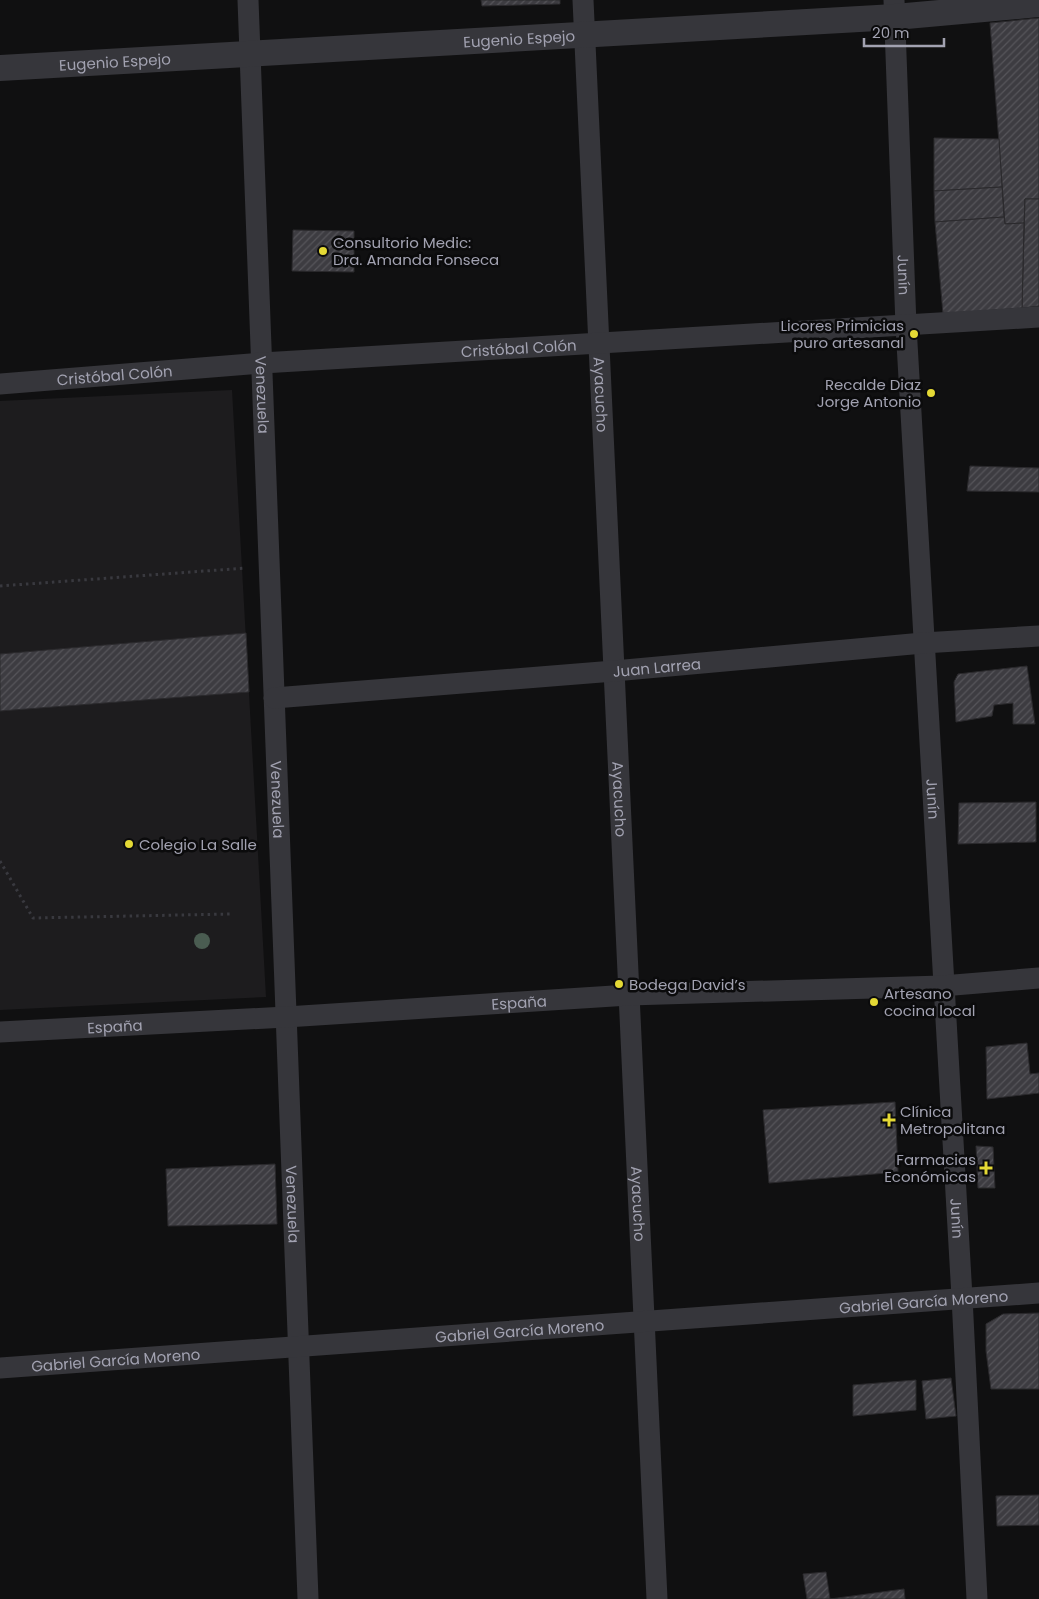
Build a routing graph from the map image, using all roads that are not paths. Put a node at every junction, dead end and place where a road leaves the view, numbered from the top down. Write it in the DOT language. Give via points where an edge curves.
graph roads {
  1 [pos="248,0"];
  2 [pos="583,0"];
  3 [pos="1039,4"];
  4 [pos="894,9"];
  5 [pos="584,35"];
  6 [pos="250,55"];
  7 [pos="0,68"];
  8 [pos="1039,317"];
  9 [pos="906,326"];
  10 [pos="598,343"];
  11 [pos="262,363"];
  12 [pos="0,384"];
  13 [pos="1039,636"];
  14 [pos="923,642"];
  15 [pos="614,671"];
  16 [pos="274,698"];
  17 [pos="1039,978"];
  18 [pos="942,986"];
  19 [pos="629,995"];
  20 [pos="286,1018"];
  21 [pos="0,1032"];
  22 [pos="1039,1293"];
  23 [pos="962,1297"];
  24 [pos="646,1321"];
  25 [pos="300,1346"];
  26 [pos="0,1368"];
  27 [pos="308,1599"];
  28 [pos="657,1599"];
  29 [pos="977,1599"];
  1 -- 6 [label="street, Venezuela"];
  2 -- 5 [label="street, Ayacucho"];
  3 -- 4 [label="street, Eugenio Espejo"];
  4 -- 5 [label="street, Eugenio Espejo"];
  4 -- 9 [label="street, Junín"];
  5 -- 6 [label="street, Eugenio Espejo"];
  5 -- 10 [label="street, Ayacucho"];
  6 -- 7 [label="street, Eugenio Espejo"];
  6 -- 11 [label="street, Venezuela"];
  8 -- 9 [label="street, Cristóbal Colón"];
  9 -- 10 [label="street, Cristóbal Colón"];
  9 -- 14 [label="street, Junín"];
  10 -- 11 [label="street, Cristóbal Colón"];
  10 -- 15 [label="street, Ayacucho"];
  11 -- 12 [label="street, Cristóbal Colón"];
  11 -- 16 [label="street, Venezuela"];
  13 -- 14 [label="street, Juan Larrea"];
  14 -- 15 [label="street, Juan Larrea"];
  14 -- 18 [label="street, Junín"];
  15 -- 16 [label="street, Juan Larrea"];
  15 -- 19 [label="street, Ayacucho"];
  16 -- 20 [label="street, Venezuela"];
  17 -- 18 [label="street, España"];
  18 -- 19 [label="street, España"];
  18 -- 23 [label="street, Junín"];
  19 -- 20 [label="street, España"];
  19 -- 24 [label="street, Ayacucho"];
  20 -- 21 [label="street, España"];
  20 -- 25 [label="street, Venezuela"];
  22 -- 23 [label="street, Gabriel García Moreno"];
  23 -- 24 [label="street, Gabriel García Moreno"];
  23 -- 29 [label="street, Junín"];
  24 -- 25 [label="street, Gabriel García Moreno"];
  24 -- 28 [label="street, Ayacucho"];
  25 -- 26 [label="street, Gabriel García Moreno"];
  25 -- 27 [label="street, Venezuela"];
}
